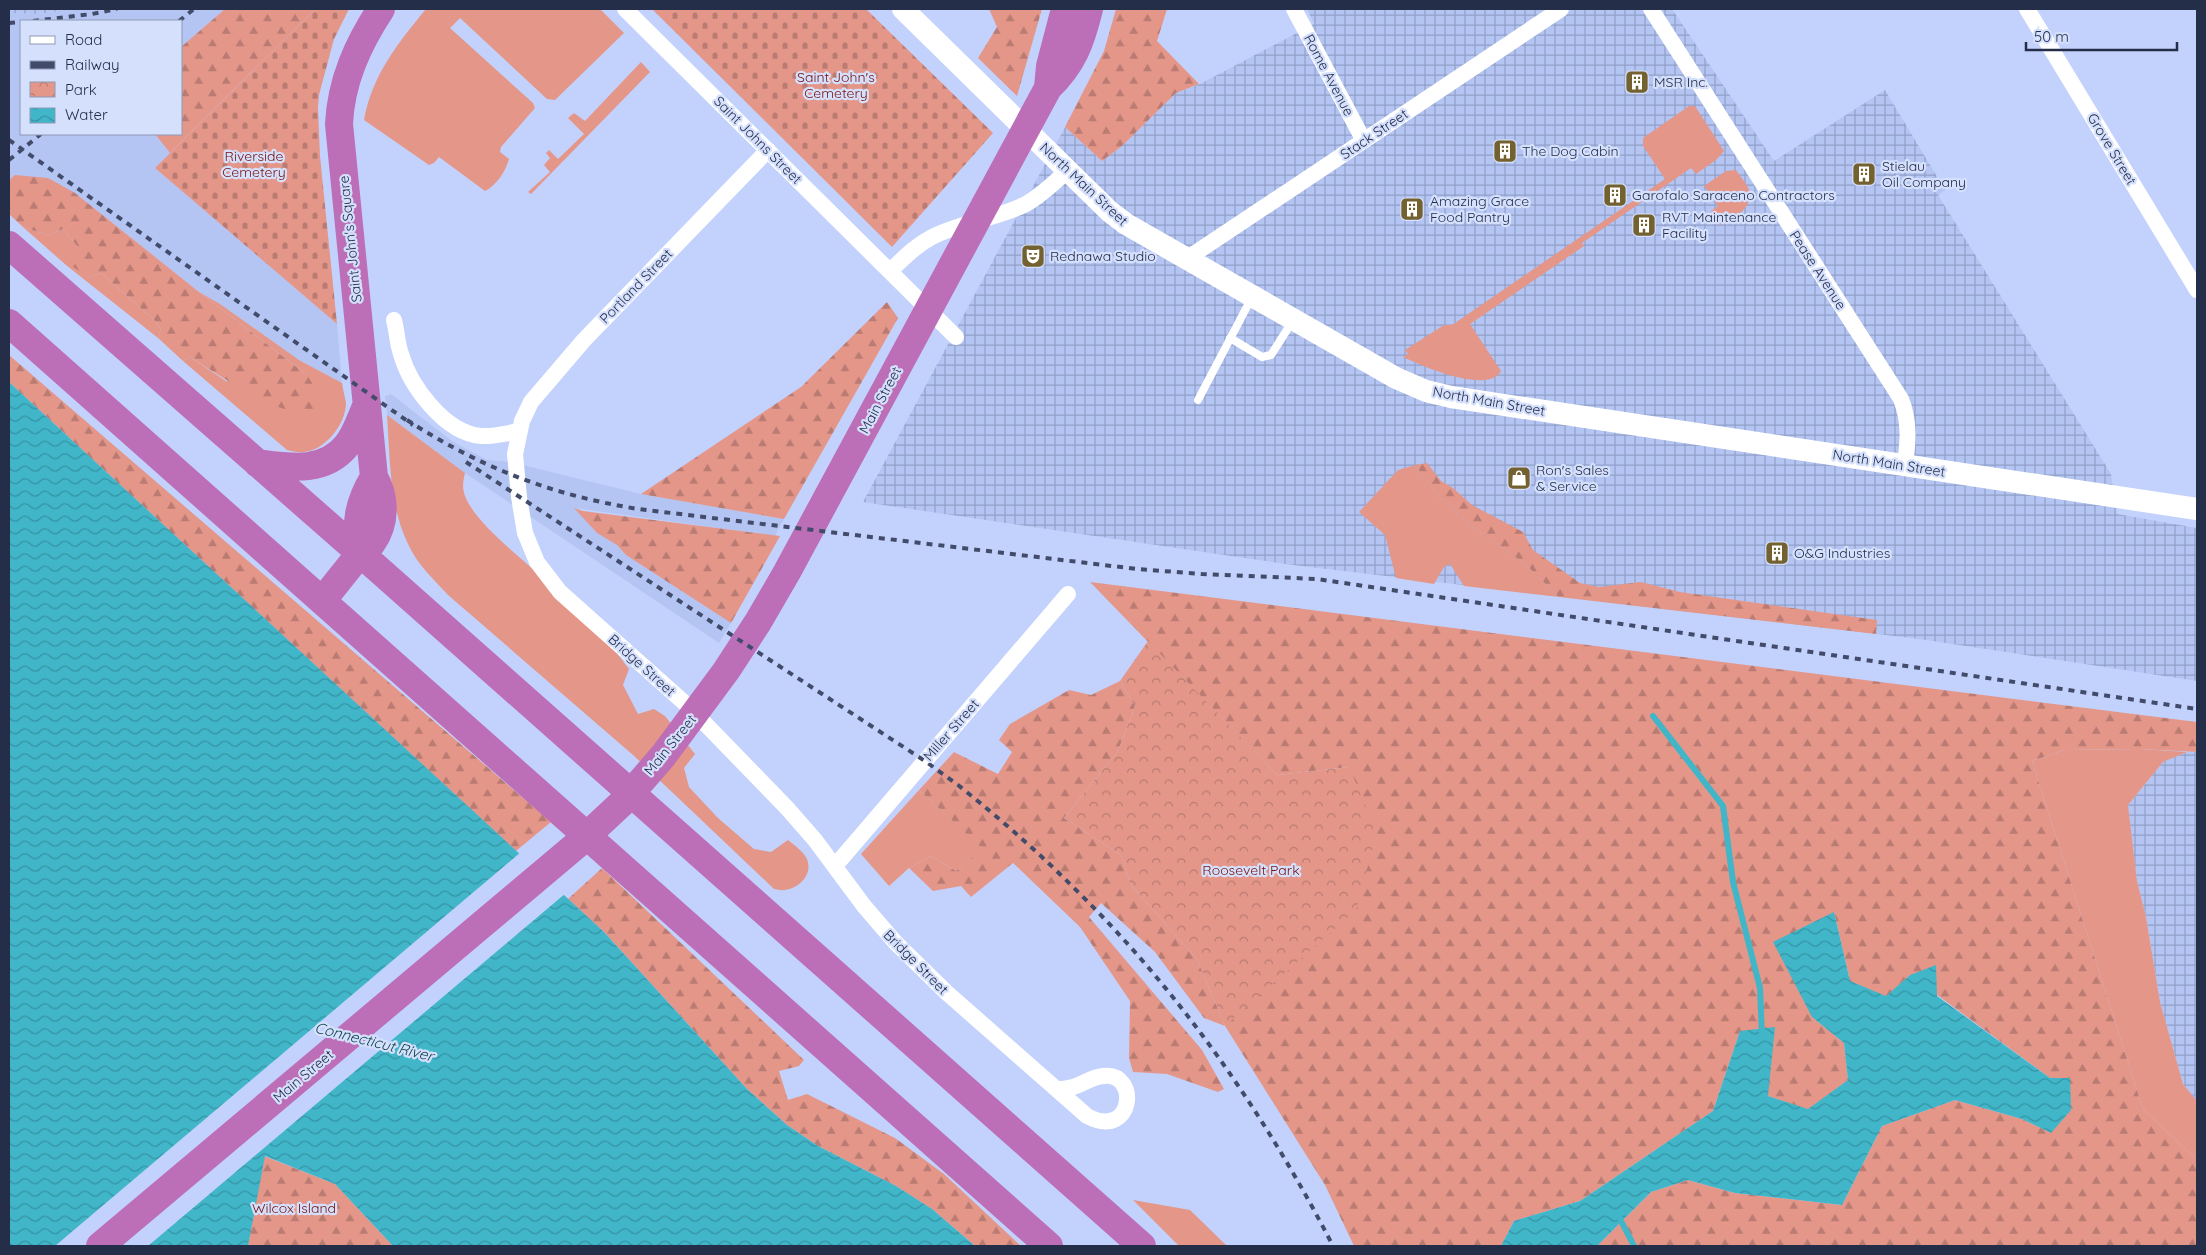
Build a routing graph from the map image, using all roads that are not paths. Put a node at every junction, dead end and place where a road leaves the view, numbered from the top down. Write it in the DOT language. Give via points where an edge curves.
graph roads {
  1 [pos="381,9"];
  2 [pos="625,9"];
  3 [pos="904,9"];
  4 [pos="1065,9"];
  5 [pos="1089,9"];
  6 [pos="1294,9"];
  7 [pos="1562,9"];
  8 [pos="1651,9"];
  9 [pos="2027,9"];
  10 [pos="1048,88"];
  11 [pos="1364,141"];
  12 [pos="768,150"];
  13 [pos="1068,170"];
  14 [pos="9,246"];
  15 [pos="1185,260"];
  16 [pos="890,271"];
  17 [pos="2197,290"];
  18 [pos="1252,297"];
  19 [pos="394,320"];
  20 [pos="1293,320"];
  21 [pos="9,323"];
  22 [pos="956,337"];
  23 [pos="1230,338"];
  24 [pos="1198,400"];
  25 [pos="367,404"];
  26 [pos="520,432"];
  27 [pos="257,463"];
  28 [pos="1905,465"];
  29 [pos="2197,509"];
  30 [pos="360,553"];
  31 [pos="1068,594"];
  32 [pos="322,602"];
  33 [pos="834,866"];
  34 [pos="1058,1089"];
  35 [pos="100,1246"];
  36 [pos="1049,1246"];
  37 [pos="1142,1246"];
  1 -- 25 [label="highway, Saint John's Square" via="351,65 339,124"];
  2 -- 12 [label="street, Saint Johns Street"];
  3 -- 13 [label="street, North Main Street"];
  4 -- 10 [label="highway, Main Street" via="1050,66"];
  5 -- 10 [label="highway, Main Street" via="1071,62"];
  6 -- 11 [label="street, Rome Avenue"];
  7 -- 11 [label="street, Stack Street"];
  8 -- 28 [label="street, Pease Avenue" via="1901,399 1908,428"];
  9 -- 17 [label="street, Grove Street"];
  10 -- 35 [label="highway, Main Street" via="788,572 726,671 663,756 624,801 580,842"];
  11 -- 15 [label="street, Stack Street"];
  12 -- 16 [label="street, Saint Johns Street"];
  12 -- 26 [label="street, Portland Street" via="572,352 531,402"];
  13 -- 15 [label="street, North Main Street" via="1126,224"];
  13 -- 16 [label="street" via="1028,203 933,237 914,248"];
  14 -- 27 [label="highway"];
  15 -- 18 [label="street, North Main Street"];
  16 -- 22 [label="street, Saint Johns Street"];
  18 -- 20 [label="street, North Main Street"];
  18 -- 23 [label="lane"];
  19 -- 26 [label="street" via="400,353 415,387 452,424 480,436"];
  20 -- 23 [label="lane" via="1271,354 1262,357"];
  20 -- 28 [label="street, North Main Street" via="1396,378 1451,397"];
  21 -- 32 [label="highway"];
  23 -- 24 [label="lane"];
  25 -- 27 [label="highway" via="346,446 326,461 298,468"];
  25 -- 30 [label="highway, Saint John's Square" via="374,477 357,521"];
  26 -- 33 [label="street, Bridge Street" via="515,467 522,518 530,548 548,577 560,592 688,706 787,808"];
  27 -- 30 [label="highway"];
  28 -- 29 [label="street, North Main Street"];
  30 -- 32 [label="highway"];
  30 -- 37 [label="highway"];
  31 -- 33 [label="street, Miller Street"];
  32 -- 36 [label="highway"];
  33 -- 34 [label="street, Bridge Street" via="900,947 946,992"];
}
